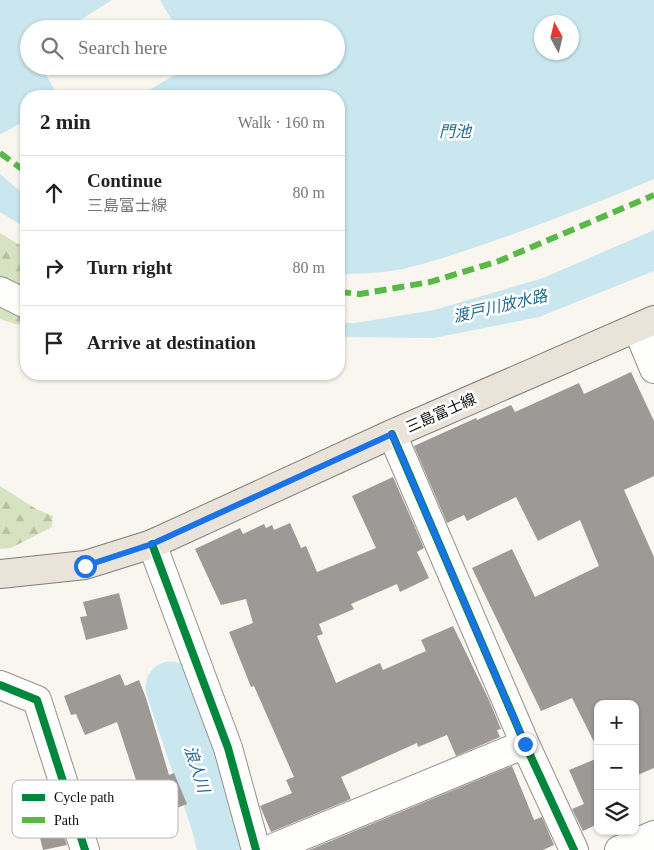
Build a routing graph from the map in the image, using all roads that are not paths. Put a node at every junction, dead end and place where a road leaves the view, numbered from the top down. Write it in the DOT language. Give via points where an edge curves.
graph roads {
  1 [pos="0,291"];
  2 [pos="20,301"];
  3 [pos="645,324"];
  4 [pos="654,368"];
  5 [pos="392,434"];
  6 [pos="152,544"];
  7 [pos="0,574"];
  8 [pos="0,684"];
  9 [pos="525,744"];
  10 [pos="63,780"];
  11 [pos="654,835"];
  12 [pos="81,838"];
  13 [pos="85,850"];
  14 [pos="256,850"];
  15 [pos="268,850"];
  16 [pos="574,850"];
  17 [pos="619,850"];
  1 -- 2 [label="street"];
  3 -- 4 [label="street"];
  3 -- 5 [label="main road, 三島富士線"];
  5 -- 6 [label="main road, 三島富士線"];
  5 -- 9 [label="street"];
  6 -- 7 [label="main road, 三島富士線" via="85,566"];
  6 -- 14 [label="street" via="228,748"];
  8 -- 10 [label="street" via="37,700"];
  9 -- 15 [label="street"];
  9 -- 16 [label="street"];
  11 -- 17 [label="street"];
  12 -- 13 [label="street"];
}
